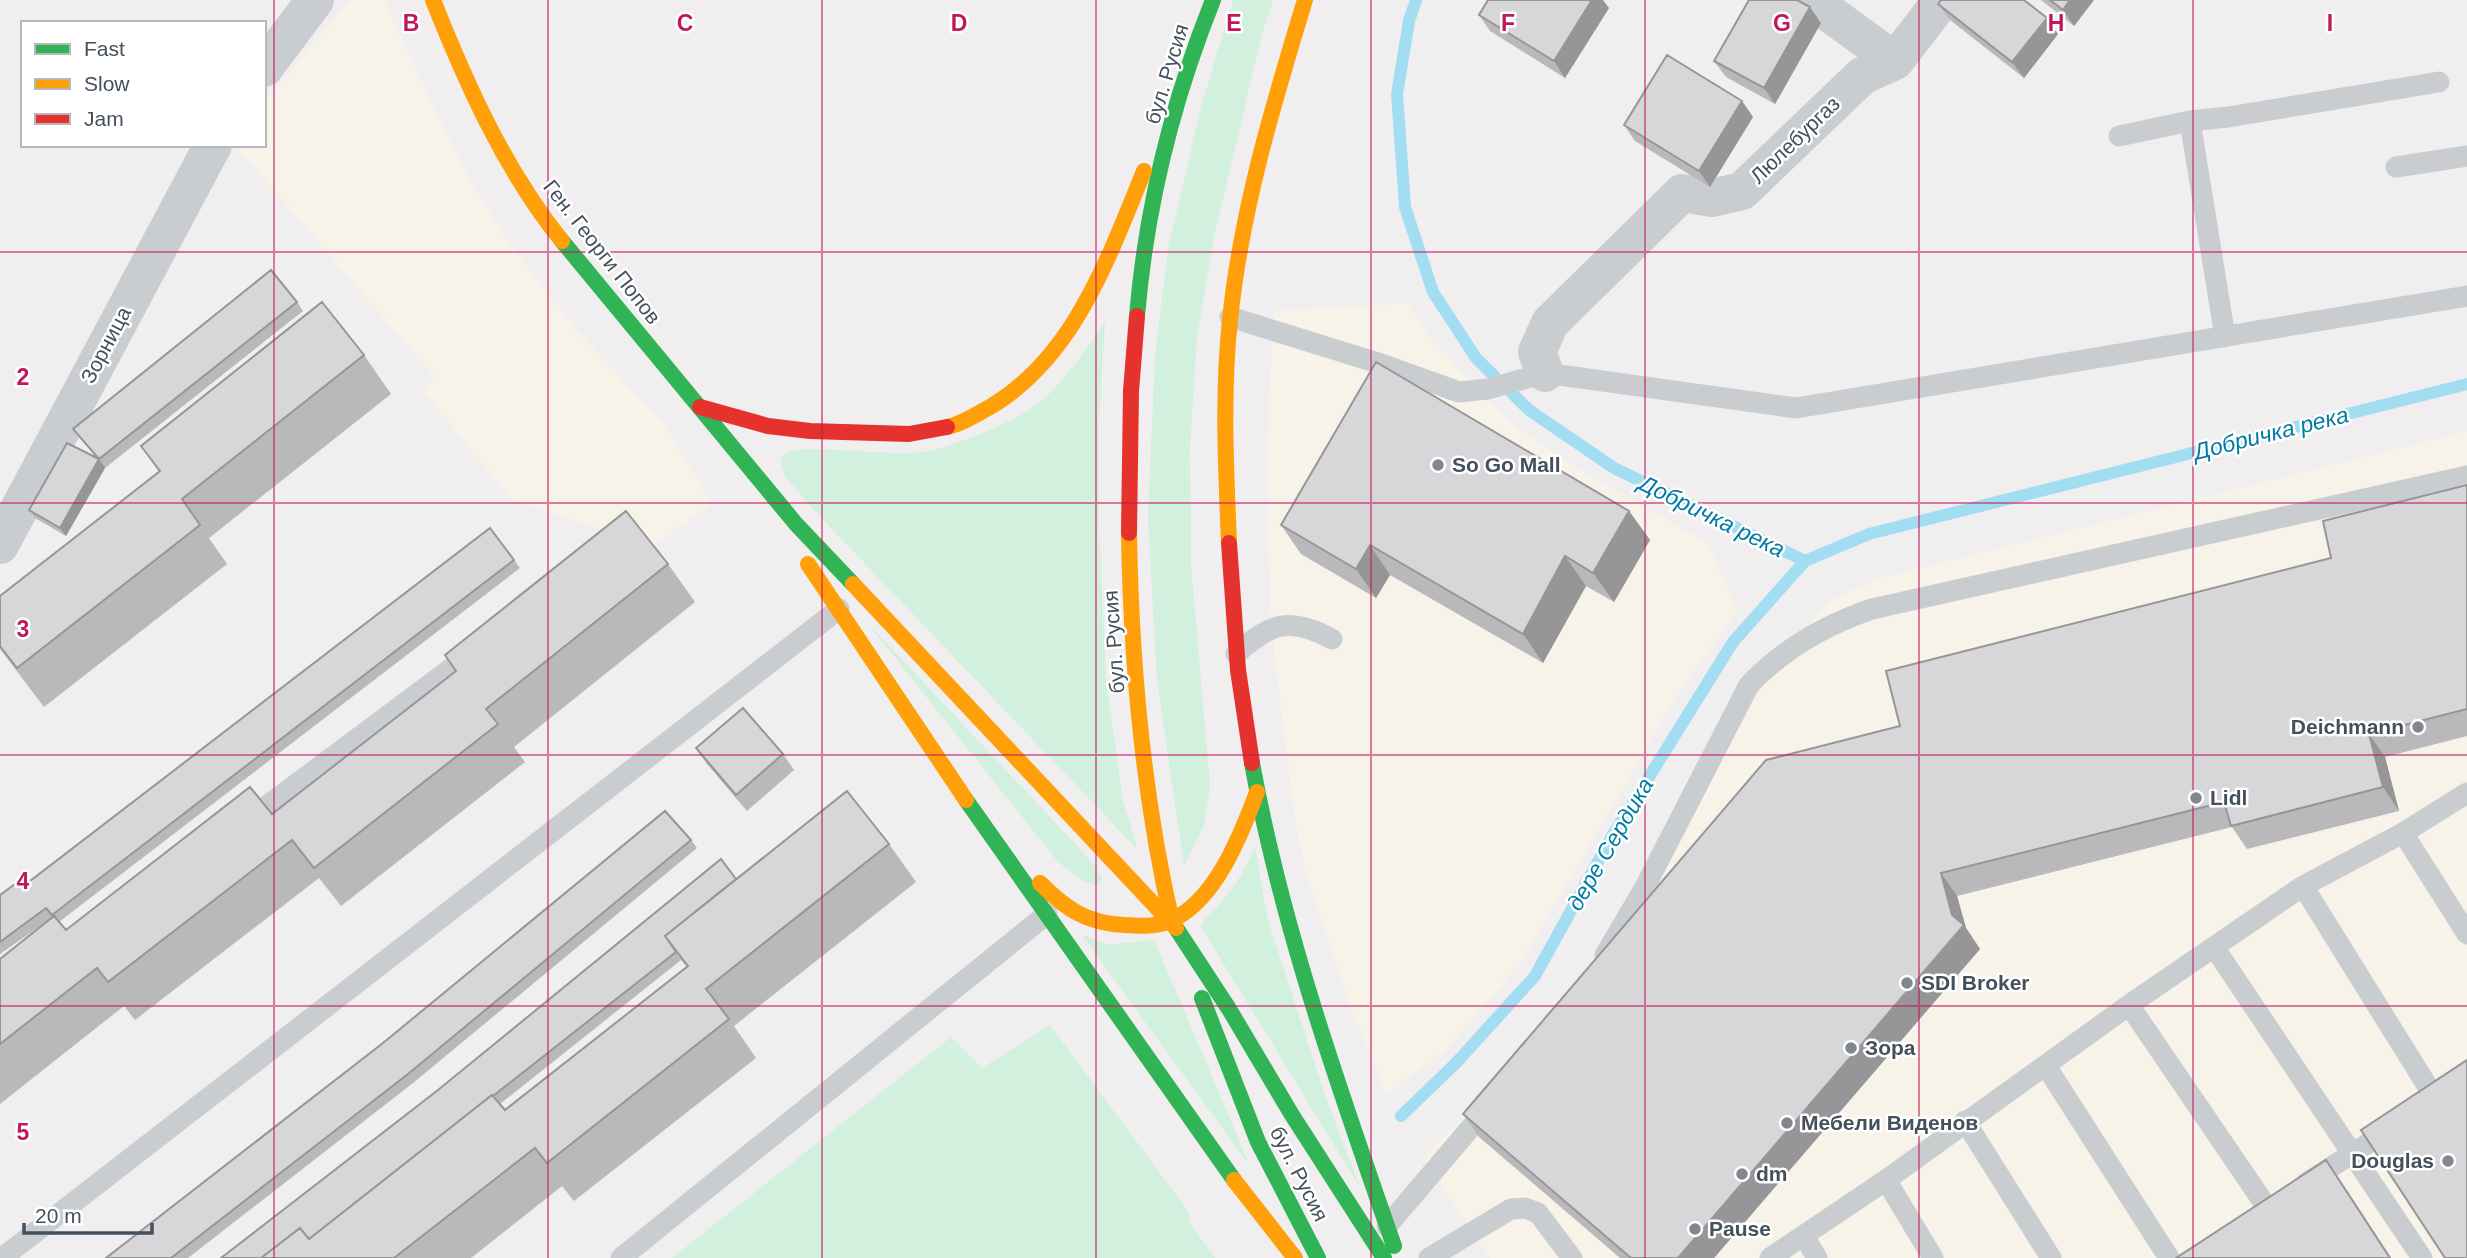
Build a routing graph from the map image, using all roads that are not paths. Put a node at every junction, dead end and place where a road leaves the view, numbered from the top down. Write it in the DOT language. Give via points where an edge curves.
graph roads {
  1 [pos="315,0"];
  2 [pos="1213,0"];
  3 [pos="1305,0"];
  4 [pos="1811,0"];
  5 [pos="1942,0"];
  6 [pos="436,2"];
  7 [pos="1895,61"];
  8 [pos="266,65"];
  9 [pos="1187,69"];
  10 [pos="2439,82"];
  11 [pos="2190,121"];
  12 [pos="2119,136"];
  13 [pos="211,147"];
  14 [pos="2467,156"];
  15 [pos="2396,167"];
  16 [pos="2467,296"];
  17 [pos="1230,317"];
  18 [pos="2225,337"];
  19 [pos="1535,376"];
  20 [pos="700,407"];
  21 [pos="2467,476"];
  22 [pos="0,545"];
  23 [pos="839,609"];
  24 [pos="1332,639"];
  25 [pos="489,640"];
  26 [pos="1236,654"];
  27 [pos="1257,792"];
  28 [pos="2467,793"];
  29 [pos="2403,832"];
  30 [pos="222,839"];
  31 [pos="994,842"];
  32 [pos="2303,886"];
  33 [pos="1047,914"];
  34 [pos="1171,921"];
  35 [pos="2467,934"];
  36 [pos="2214,947"];
  37 [pos="1596,969"];
  38 [pos="2129,1005"];
  39 [pos="2046,1066"];
  40 [pos="2457,1086"];
  41 [pos="1502,1092"];
  42 [pos="2436,1100"];
  43 [pos="1965,1121"];
  44 [pos="2353,1154"];
  45 [pos="1886,1180"];
  46 [pos="2267,1209"];
  47 [pos="2246,1223"];
  48 [pos="1387,1226"];
  49 [pos="1804,1236"];
  50 [pos="2,1258"];
  51 [pos="621,1258"];
  52 [pos="1295,1258"];
  53 [pos="1318,1258"];
  54 [pos="1384,1258"];
  55 [pos="1398,1258"];
  56 [pos="1429,1258"];
  57 [pos="1572,1258"];
  58 [pos="1770,1258"];
  59 [pos="1817,1258"];
  60 [pos="1933,1258"];
  61 [pos="2051,1258"];
  62 [pos="2169,1258"];
  63 [pos="2422,1258"];
  1 -- 8 [label="street"];
  2 -- 9 [label="main road, бул. Русия"];
  3 -- 17 [label="main road" via="1249,203"];
  4 -- 7 [label="street"];
  5 -- 7 [label="street, Люлебургаз"];
  6 -- 20 [label="main road, Ген. Георги Попов" via="475,99 526,192"];
  7 -- 19 [label="street, Люлебургаз" via="1862,76 1742,191 1712,198 1682,193 1550,323 1537,352"];
  9 -- 20 [label="main road" via="1101,275 1045,363 1004,400 957,425 909,434 768,426"];
  9 -- 34 [label="main road, бул. Русия" via="1156,190 1135,323 1126,481 1132,631 1149,791"];
  10 -- 11 [label="lane"];
  11 -- 12 [label="lane"];
  11 -- 18 [label="lane"];
  13 -- 22 [label="street, Зорница"];
  14 -- 15 [label="lane"];
  16 -- 18 [label="lane"];
  17 -- 19 [label="lane" via="1459,393"];
  17 -- 26 [label="main road" via="1227,507"];
  18 -- 19 [label="lane" via="1796,408"];
  20 -- 23 [label="main road"];
  20 -- 34 [label="main road" via="796,524"];
  21 -- 37 [label="lane" via="1872,610 1837,621 1806,638 1749,685 1645,887"];
  23 -- 31 [label="main road"];
  23 -- 50 [label="lane"];
  24 -- 26 [label="lane" via="1312,628 1271,627"];
  25 -- 30 [label="lane"];
  26 -- 27 [label="main road"];
  27 -- 34 [label="main road" via="1245,826 1211,884"];
  27 -- 48 [label="main road" via="1289,923"];
  28 -- 29 [label="lane"];
  29 -- 32 [label="lane"];
  29 -- 35 [label="lane"];
  31 -- 33 [label="main road"];
  31 -- 34 [label="main road" via="1068,909 1100,923"];
  32 -- 36 [label="lane"];
  32 -- 42 [label="lane"];
  33 -- 51 [label="lane"];
  33 -- 52 [label="main road" via="1234,1180"];
  34 -- 53 [label="main road, бул. Русия" via="1258,1143"];
  34 -- 54 [label="main road"];
  36 -- 38 [label="lane"];
  36 -- 44 [label="lane"];
  38 -- 39 [label="lane"];
  38 -- 46 [label="lane"];
  39 -- 43 [label="lane"];
  39 -- 62 [label="lane"];
  40 -- 42 [label="lane"];
  41 -- 48 [label="lane"];
  42 -- 44 [label="lane"];
  43 -- 45 [label="lane"];
  43 -- 61 [label="lane"];
  44 -- 46 [label="lane"];
  44 -- 63 [label="lane"];
  45 -- 49 [label="lane"];
  45 -- 60 [label="lane"];
  46 -- 47 [label="lane"];
  48 -- 55 [label="main road"];
  49 -- 58 [label="lane"];
  49 -- 59 [label="lane"];
  56 -- 57 [label="lane" via="1511,1209 1525,1208 1538,1213"];
}
